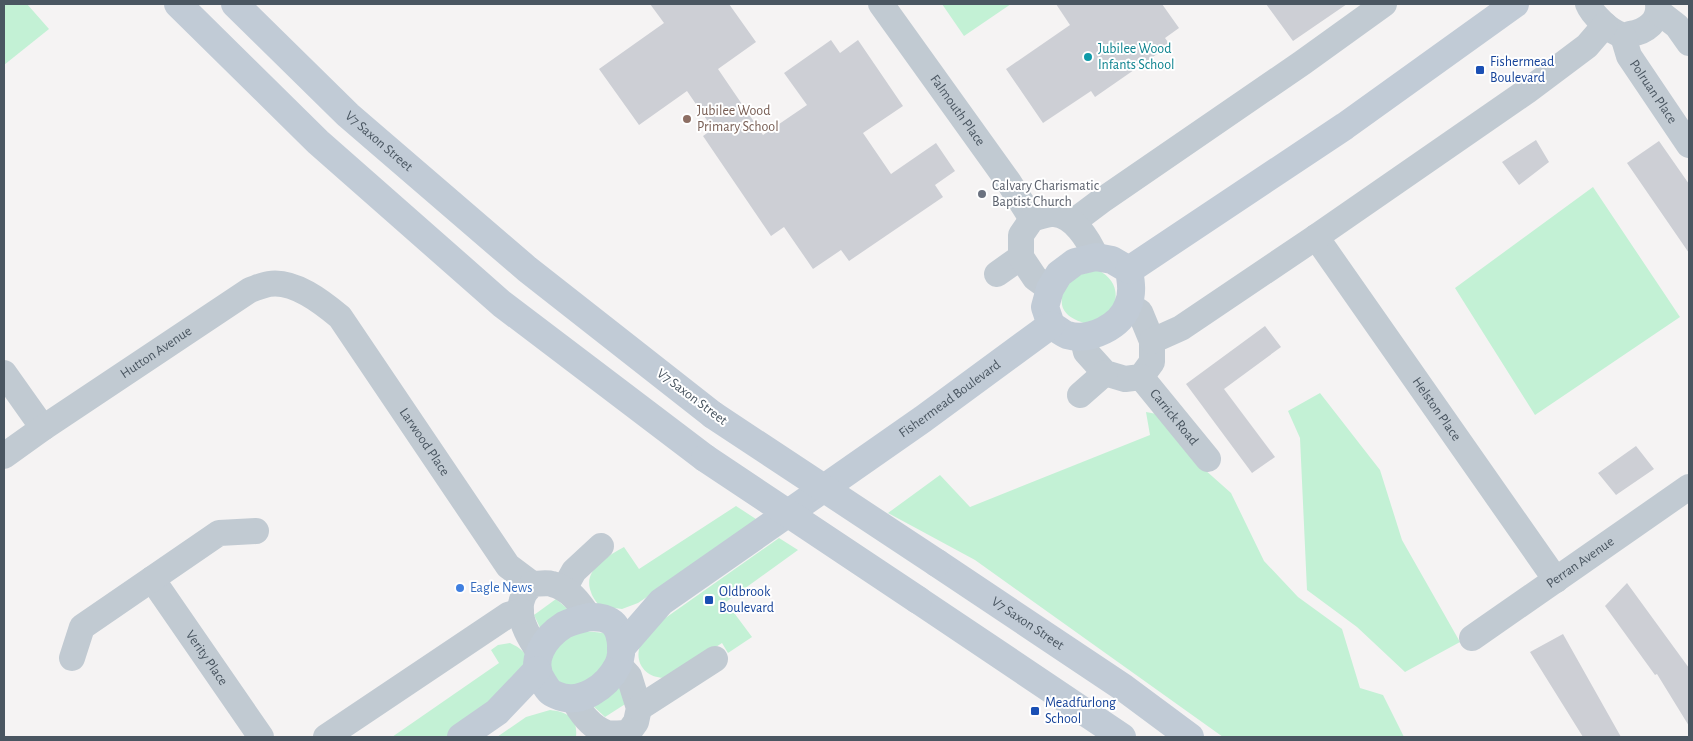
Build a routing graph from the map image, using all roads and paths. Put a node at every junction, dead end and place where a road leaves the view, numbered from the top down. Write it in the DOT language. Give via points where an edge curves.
graph roads {
  1 [pos="178,4"];
  2 [pos="235,4"];
  3 [pos="881,4"];
  4 [pos="1384,4"];
  5 [pos="1514,4"];
  6 [pos="1588,4"];
  7 [pos="1658,8"];
  8 [pos="1614,30"];
  9 [pos="1689,43"];
  10 [pos="1689,145"];
  11 [pos="1032,219"];
  12 [pos="1073,222"];
  13 [pos="1316,238"];
  14 [pos="1022,257"];
  15 [pos="1096,257"];
  16 [pos="1129,270"];
  17 [pos="997,274"];
  18 [pos="1050,289"];
  19 [pos="316,298"];
  20 [pos="1128,306"];
  21 [pos="1051,325"];
  22 [pos="1082,336"];
  23 [pos="1152,341"];
  24 [pos="4,372"];
  25 [pos="1105,373"];
  26 [pos="1141,377"];
  27 [pos="1080,395"];
  28 [pos="43,428"];
  29 [pos="4,456"];
  30 [pos="1208,460"];
  31 [pos="1689,487"];
  32 [pos="256,531"];
  33 [pos="601,546"];
  34 [pos="152,579"];
  35 [pos="1556,580"];
  36 [pos="532,584"];
  37 [pos="564,589"];
  38 [pos="661,602"];
  39 [pos="521,611"];
  40 [pos="600,619"];
  41 [pos="1472,638"];
  42 [pos="620,656"];
  43 [pos="72,658"];
  44 [pos="715,659"];
  45 [pos="550,678"];
  46 [pos="639,708"];
  47 [pos="591,731"];
  48 [pos="630,735"];
  49 [pos="260,737"];
  50 [pos="326,737"];
  51 [pos="461,737"];
  52 [pos="1122,737"];
  53 [pos="1190,737"];
  1 -- 52 [label="street, bridge" via="318,142 502,304 705,458"];
  2 -- 53 [label="street, V7 Saxon Street, bridge" via="348,115 527,269 714,415 1124,688"];
  3 -- 11 [label="street, Falmouth Place"];
  4 -- 12 [label="street"];
  5 -- 16 [label="street" via="1345,126"];
  6 -- 8 [label="street, Polruan Place"];
  7 -- 8 [label="street" via="1652,25 1638,33"];
  7 -- 9 [label="street"];
  8 -- 10 [label="street, Polruan Place"];
  8 -- 13 [label="street"];
  11 -- 12 [label="street" via="1054,214"];
  11 -- 14 [label="street" via="1020,235"];
  12 -- 15 [label="street" via="1090,242"];
  13 -- 23 [label="street" via="1181,328"];
  13 -- 35 [label="street, Helston Place"];
  14 -- 17 [label="street"];
  14 -- 18 [label="street" via="1035,278"];
  15 -- 16 [label="street" via="1112,260"];
  15 -- 18 [label="street" via="1075,262 1058,274"];
  16 -- 20 [label="street" via="1132,288"];
  18 -- 21 [label="street" via="1045,307"];
  19 -- 28 [label="street, Hutton Avenue" via="289,286 270,284 250,290"];
  19 -- 36 [label="street, Larwood Place" via="340,317 508,566"];
  20 -- 22 [label="street" via="1119,320 1101,332"];
  20 -- 23 [label="street" via="1140,312"];
  21 -- 22 [label="street" via="1068,335"];
  21 -- 38 [label="street, Fishermead Boulevard"];
  22 -- 25 [label="street" via="1086,352"];
  23 -- 26 [label="street" via="1152,362"];
  24 -- 28 [label="street"];
  25 -- 26 [label="street" via="1125,379"];
  25 -- 27 [label="street"];
  26 -- 30 [label="street, Carrick Road"];
  28 -- 29 [label="street, Hutton Avenue"];
  31 -- 35 [label="street, Perran Avenue"];
  32 -- 34 [label="street" via="219,533"];
  33 -- 37 [label="street" via="574,571"];
  34 -- 43 [label="street" via="82,627"];
  34 -- 49 [label="street, Verity Place"];
  35 -- 41 [label="street, Perran Avenue"];
  36 -- 37 [label="street" via="551,583"];
  36 -- 39 [label="street" via="522,597"];
  37 -- 40 [label="street"];
  38 -- 40 [label="street"];
  38 -- 42 [label="street"];
  39 -- 45 [label="street" via="528,637"];
  39 -- 50 [label="street" via="508,615"];
  40 -- 42 [label="street" via="619,632"];
  40 -- 45 [label="street" via="565,624 552,634"];
  42 -- 45 [label="street" via="607,680 591,694"];
  42 -- 46 [label="street"];
  44 -- 46 [label="street"];
  45 -- 47 [label="street" via="579,711"];
  45 -- 51 [label="street"];
  46 -- 48 [label="street"];
  47 -- 48 [label="street"];
}
